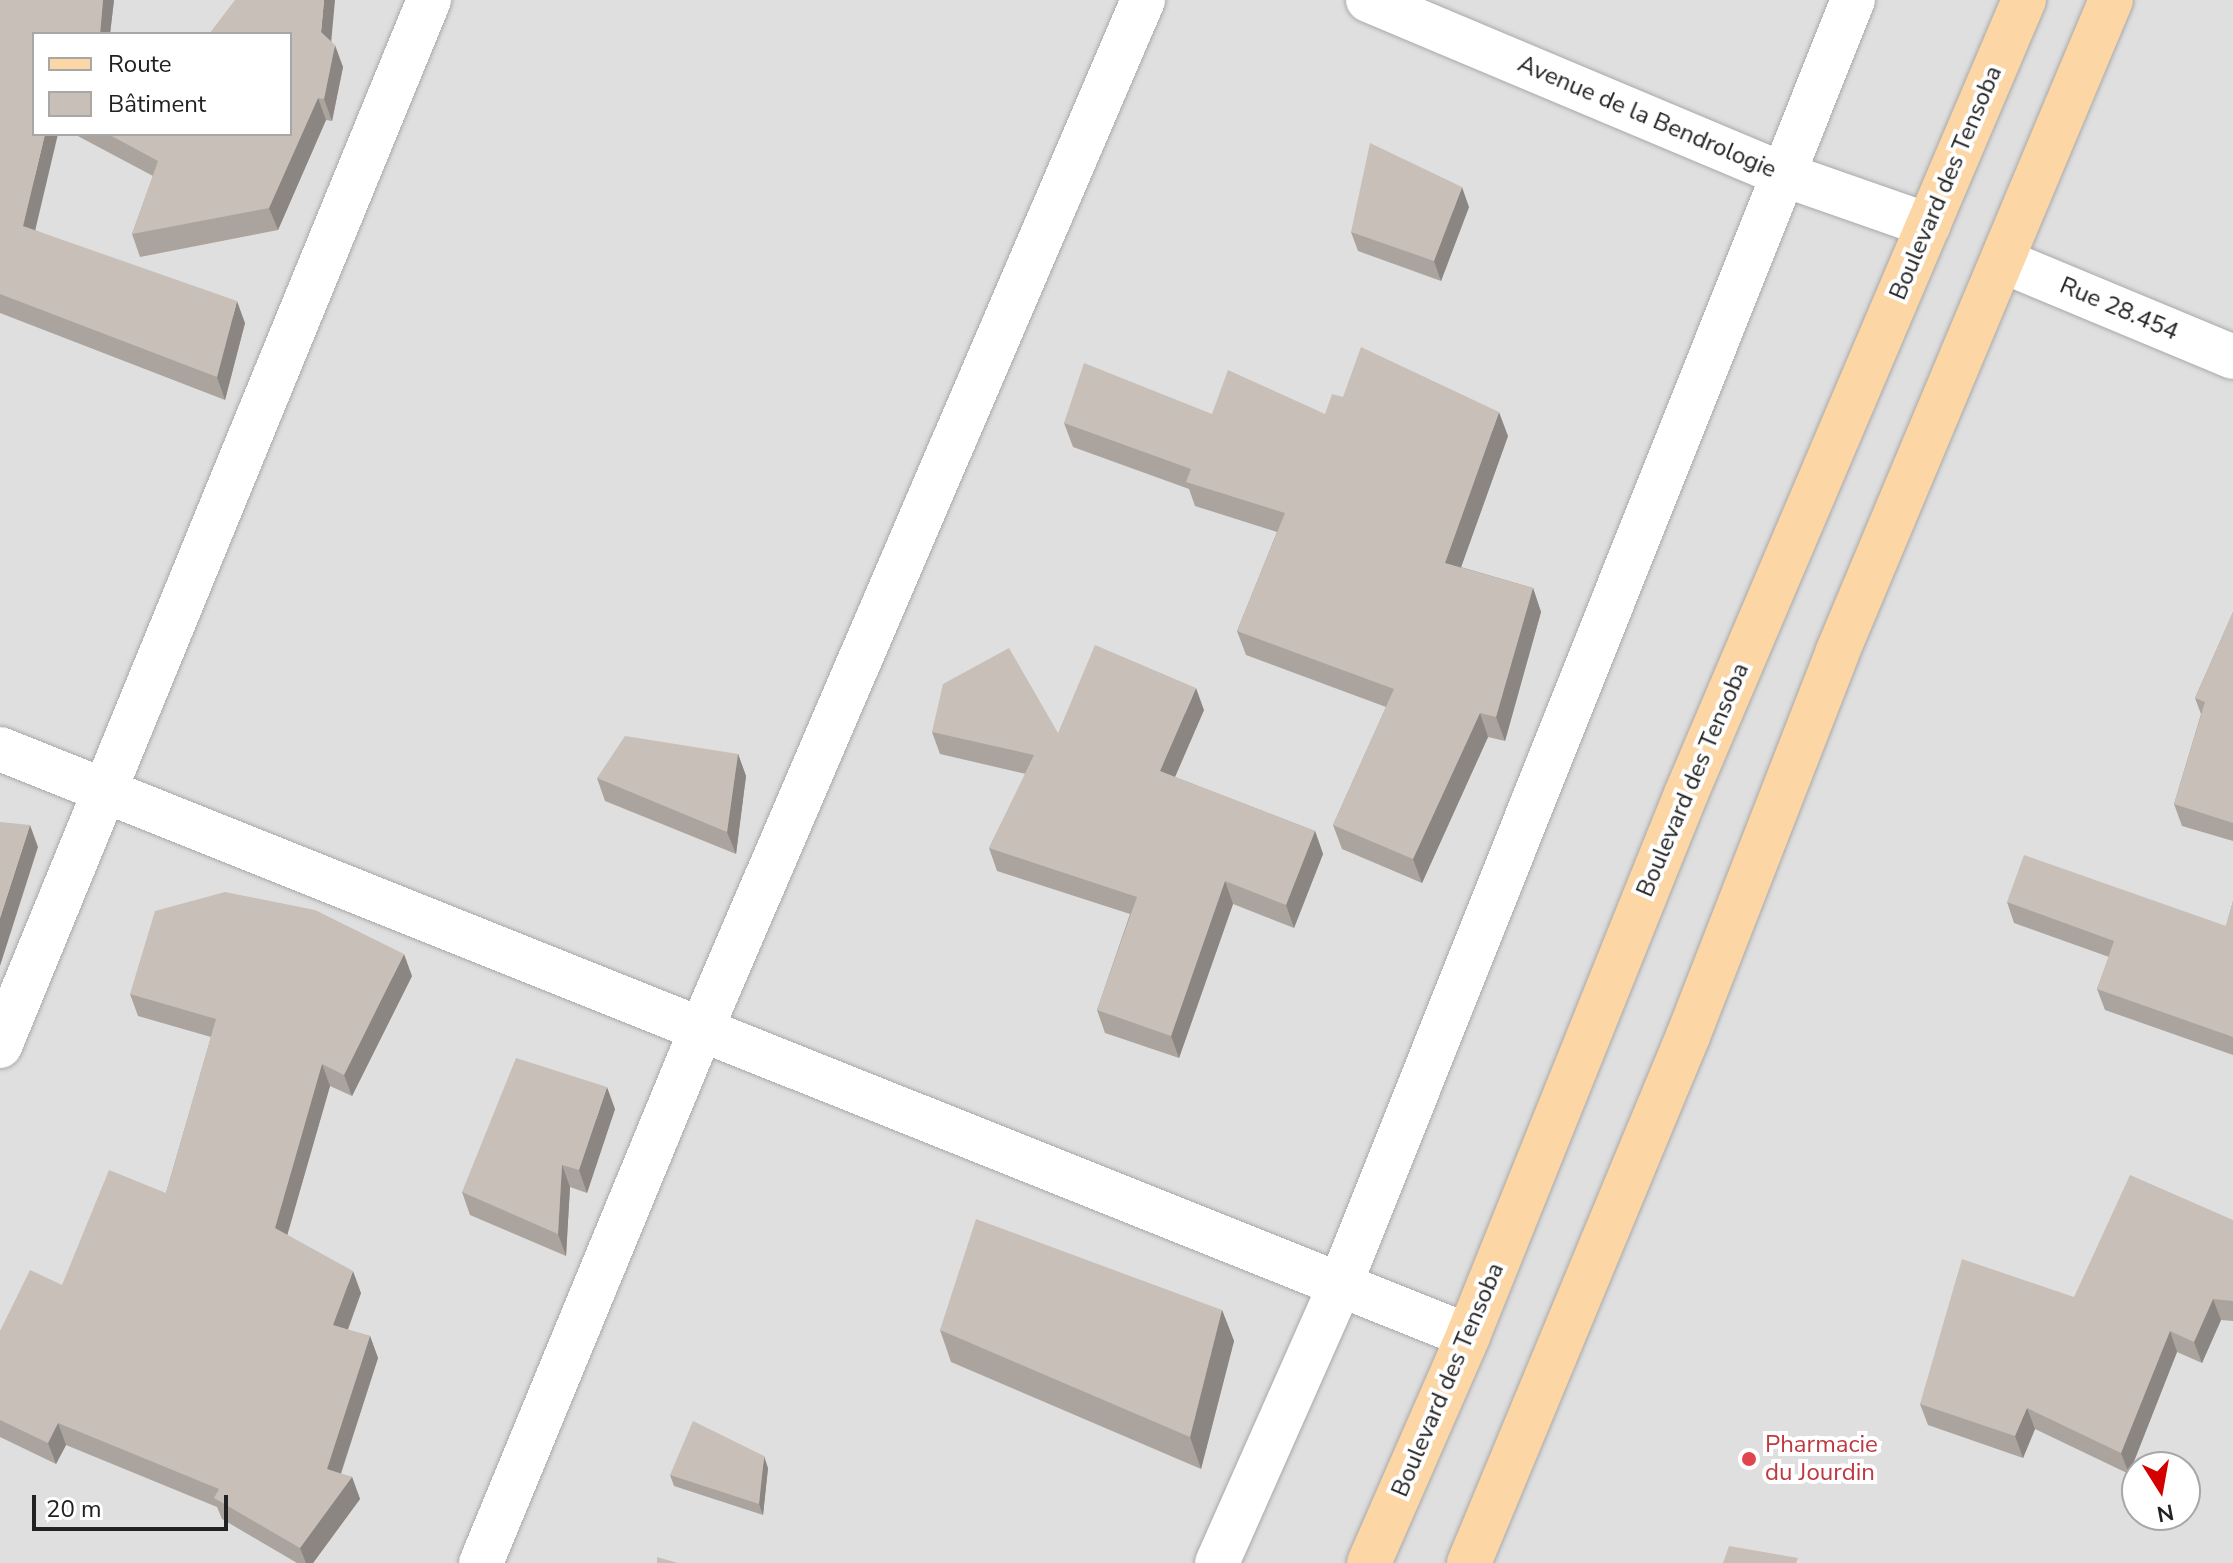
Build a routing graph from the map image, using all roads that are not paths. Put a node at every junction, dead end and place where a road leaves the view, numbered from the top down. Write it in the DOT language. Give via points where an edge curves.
graph roads {
  1 [pos="429,0"];
  2 [pos="1143,0"];
  3 [pos="1368,0"];
  4 [pos="1853,0"];
  5 [pos="2024,0"];
  6 [pos="2111,0"];
  7 [pos="1782,174"];
  8 [pos="1928,225"];
  9 [pos="2005,262"];
  10 [pos="2233,357"];
  11 [pos="0,749"];
  12 [pos="102,789"];
  13 [pos="701,1030"];
  14 [pos="0,1046"];
  15 [pos="1340,1285"];
  16 [pos="1468,1336"];
  17 [pos="481,1563"];
  18 [pos="1217,1563"];
  19 [pos="1369,1563"];
  20 [pos="1469,1563"];
  1 -- 12 [label="street"];
  2 -- 13 [label="street"];
  3 -- 7 [label="street, Avenue de la Bendrologie"];
  4 -- 7 [label="street"];
  5 -- 8 [label="main road, Boulevard des Tensoba"];
  6 -- 9 [label="main road"];
  7 -- 8 [label="street, Avenue de la Bendrologie"];
  7 -- 15 [label="street"];
  8 -- 16 [label="main road, Boulevard des Tensoba" via="1686,794"];
  9 -- 10 [label="street, Rue 28.454"];
  9 -- 20 [label="main road" via="1837,653 1688,1036"];
  11 -- 12 [label="street"];
  12 -- 13 [label="street"];
  12 -- 14 [label="street"];
  13 -- 15 [label="street"];
  13 -- 17 [label="street"];
  15 -- 16 [label="street"];
  15 -- 18 [label="street"];
  16 -- 19 [label="main road, Boulevard des Tensoba"];
}
